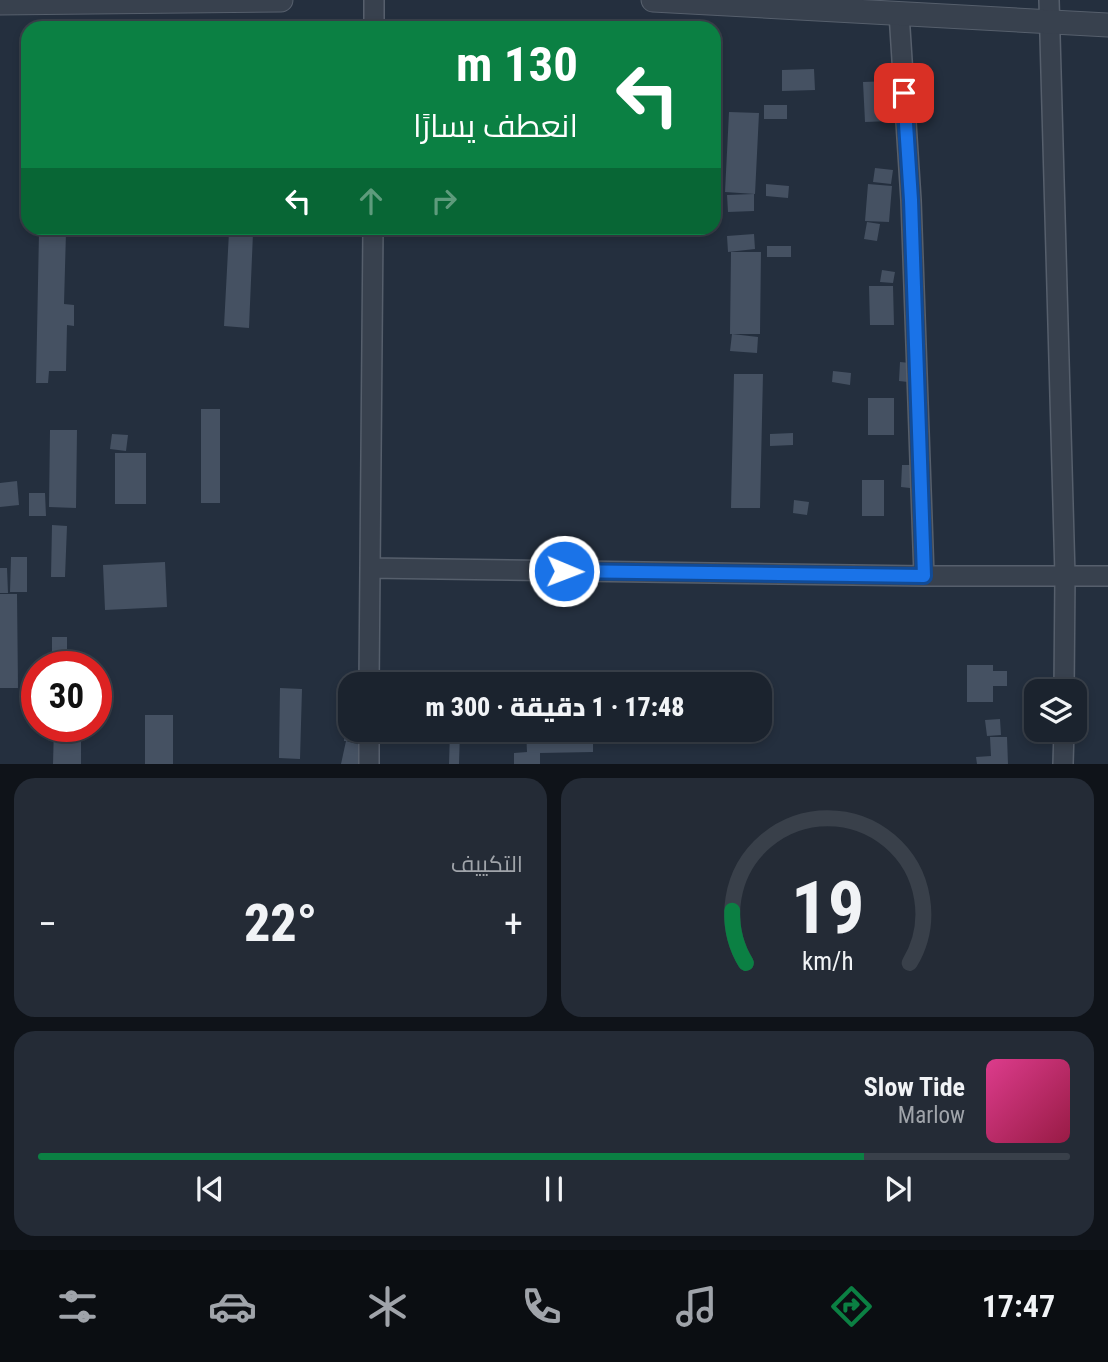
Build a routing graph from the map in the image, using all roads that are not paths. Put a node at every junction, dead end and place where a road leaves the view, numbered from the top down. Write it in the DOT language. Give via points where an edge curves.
graph roads {
  1 [pos="281,0"];
  2 [pos="374,0"];
  3 [pos="653,0"];
  4 [pos="0,3"];
  5 [pos="1049,11"];
  6 [pos="899,13"];
  7 [pos="374,21"];
  8 [pos="1108,25"];
  9 [pos="373,235"];
  10 [pos="370,568"];
  11 [pos="924,576"];
  12 [pos="1065,576"];
  13 [pos="1108,576"];
  14 [pos="369,672"];
  15 [pos="1064,679"];
  16 [pos="369,742"];
  17 [pos="1064,742"];
  18 [pos="369,764"];
  19 [pos="1063,764"];
  1 -- 4 [label="street"];
  2 -- 7 [label="street"];
  3 -- 6 [label="street"];
  5 -- 6 [label="street"];
  5 -- 8 [label="street"];
  5 -- 12 [label="street"];
  6 -- 11 [label="street" via="911,200"];
  9 -- 10 [label="street"];
  10 -- 11 [label="street"];
  10 -- 14 [label="street"];
  11 -- 12 [label="street"];
  12 -- 13 [label="street"];
  12 -- 15 [label="street"];
  16 -- 18 [label="street"];
  17 -- 19 [label="street"];
}
